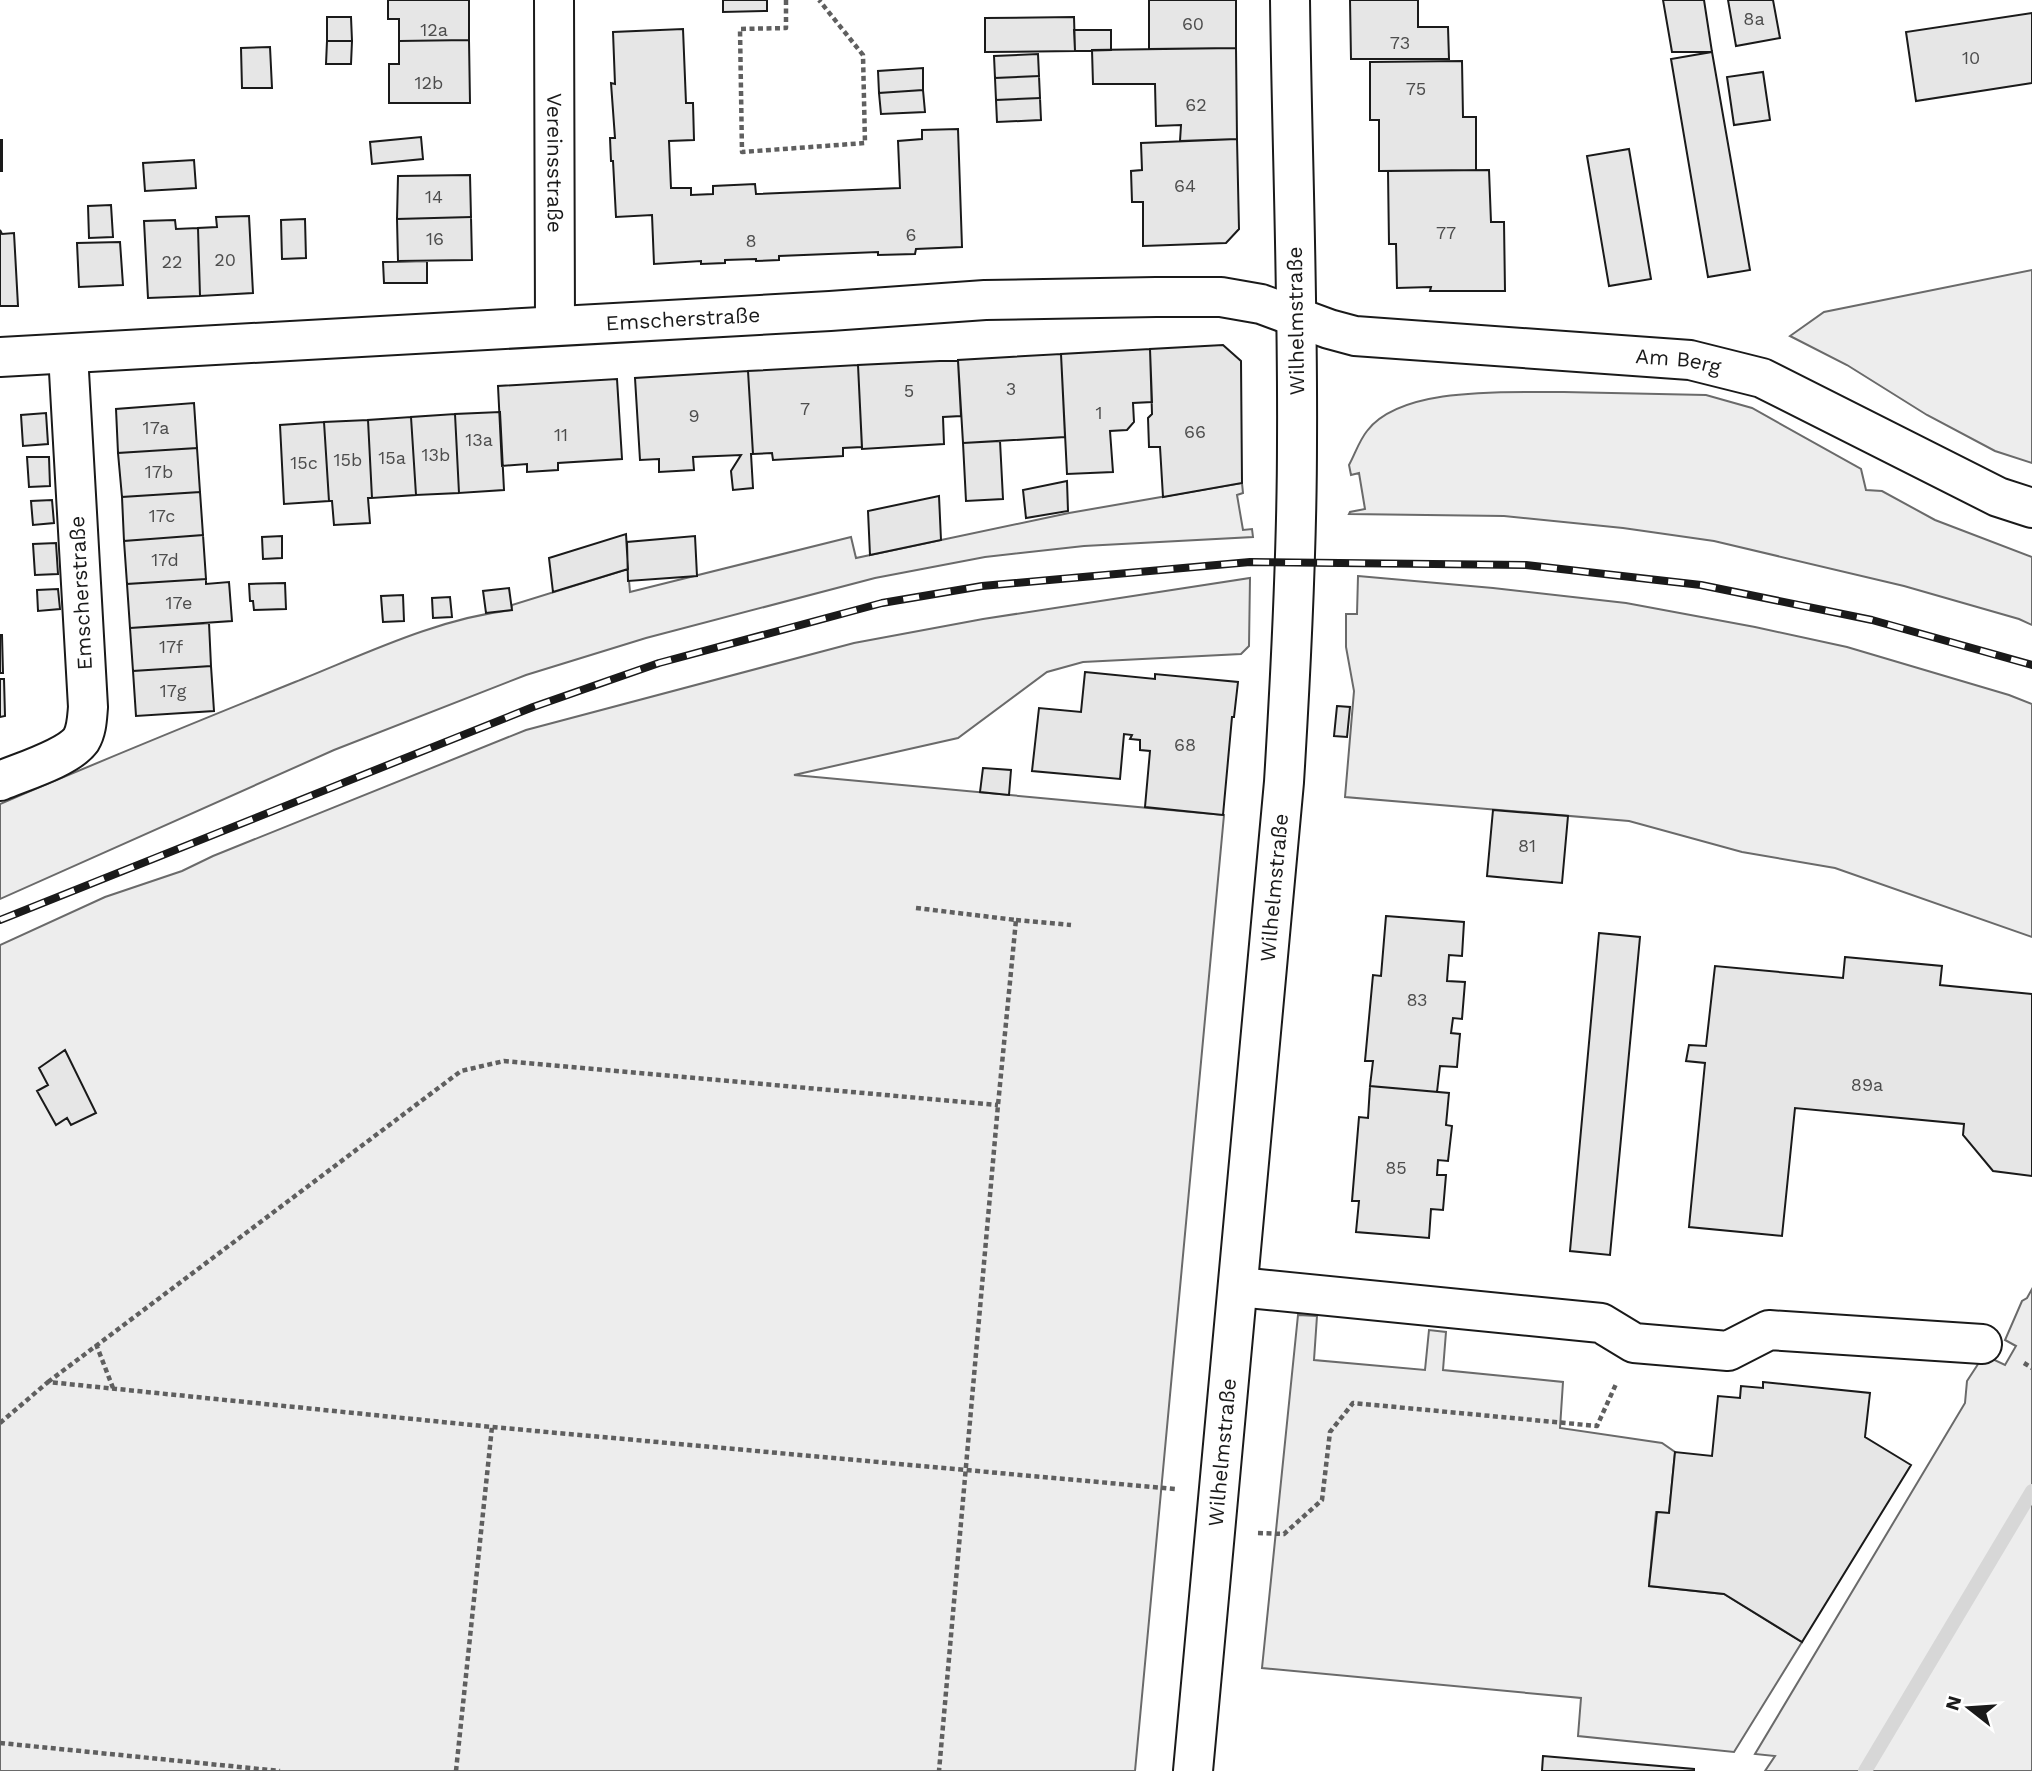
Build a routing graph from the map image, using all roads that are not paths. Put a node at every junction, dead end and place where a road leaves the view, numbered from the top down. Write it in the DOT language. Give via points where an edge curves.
graph roads {
  1 [pos="554,0"];
  2 [pos="1290,0"];
  3 [pos="1297,316"];
  4 [pos="555,325"];
  5 [pos="68,354"];
  6 [pos="0,357"];
  7 [pos="2032,508"];
  8 [pos="0,780"];
  9 [pos="1238,1287"];
  10 [pos="1982,1344"];
  11 [pos="1193,1771"];
  1 -- 4 [label="street, Vereinsstraße"];
  2 -- 3 [label="street, Wilhelmstraße"];
  3 -- 4 [label="street, Emscherstraße" via="1221,297 1156,297 985,300"];
  3 -- 7 [label="street, Am Berg" via="1355,336 1690,360 1762,378 1998,497"];
  3 -- 9 [label="street, Wilhelmstraße" via="1295,535 1284,782"];
  4 -- 5 [label="street, Emscherstraße"];
  5 -- 6 [label="street, Emscherstraße"];
  5 -- 8 [label="street, Emscherstraße" via="87,723 76,746 64,754"];
  9 -- 10 [label="street" via="1601,1323 1634,1343 1728,1351 1769,1330"];
  9 -- 11 [label="street, Wilhelmstraße"];
}
